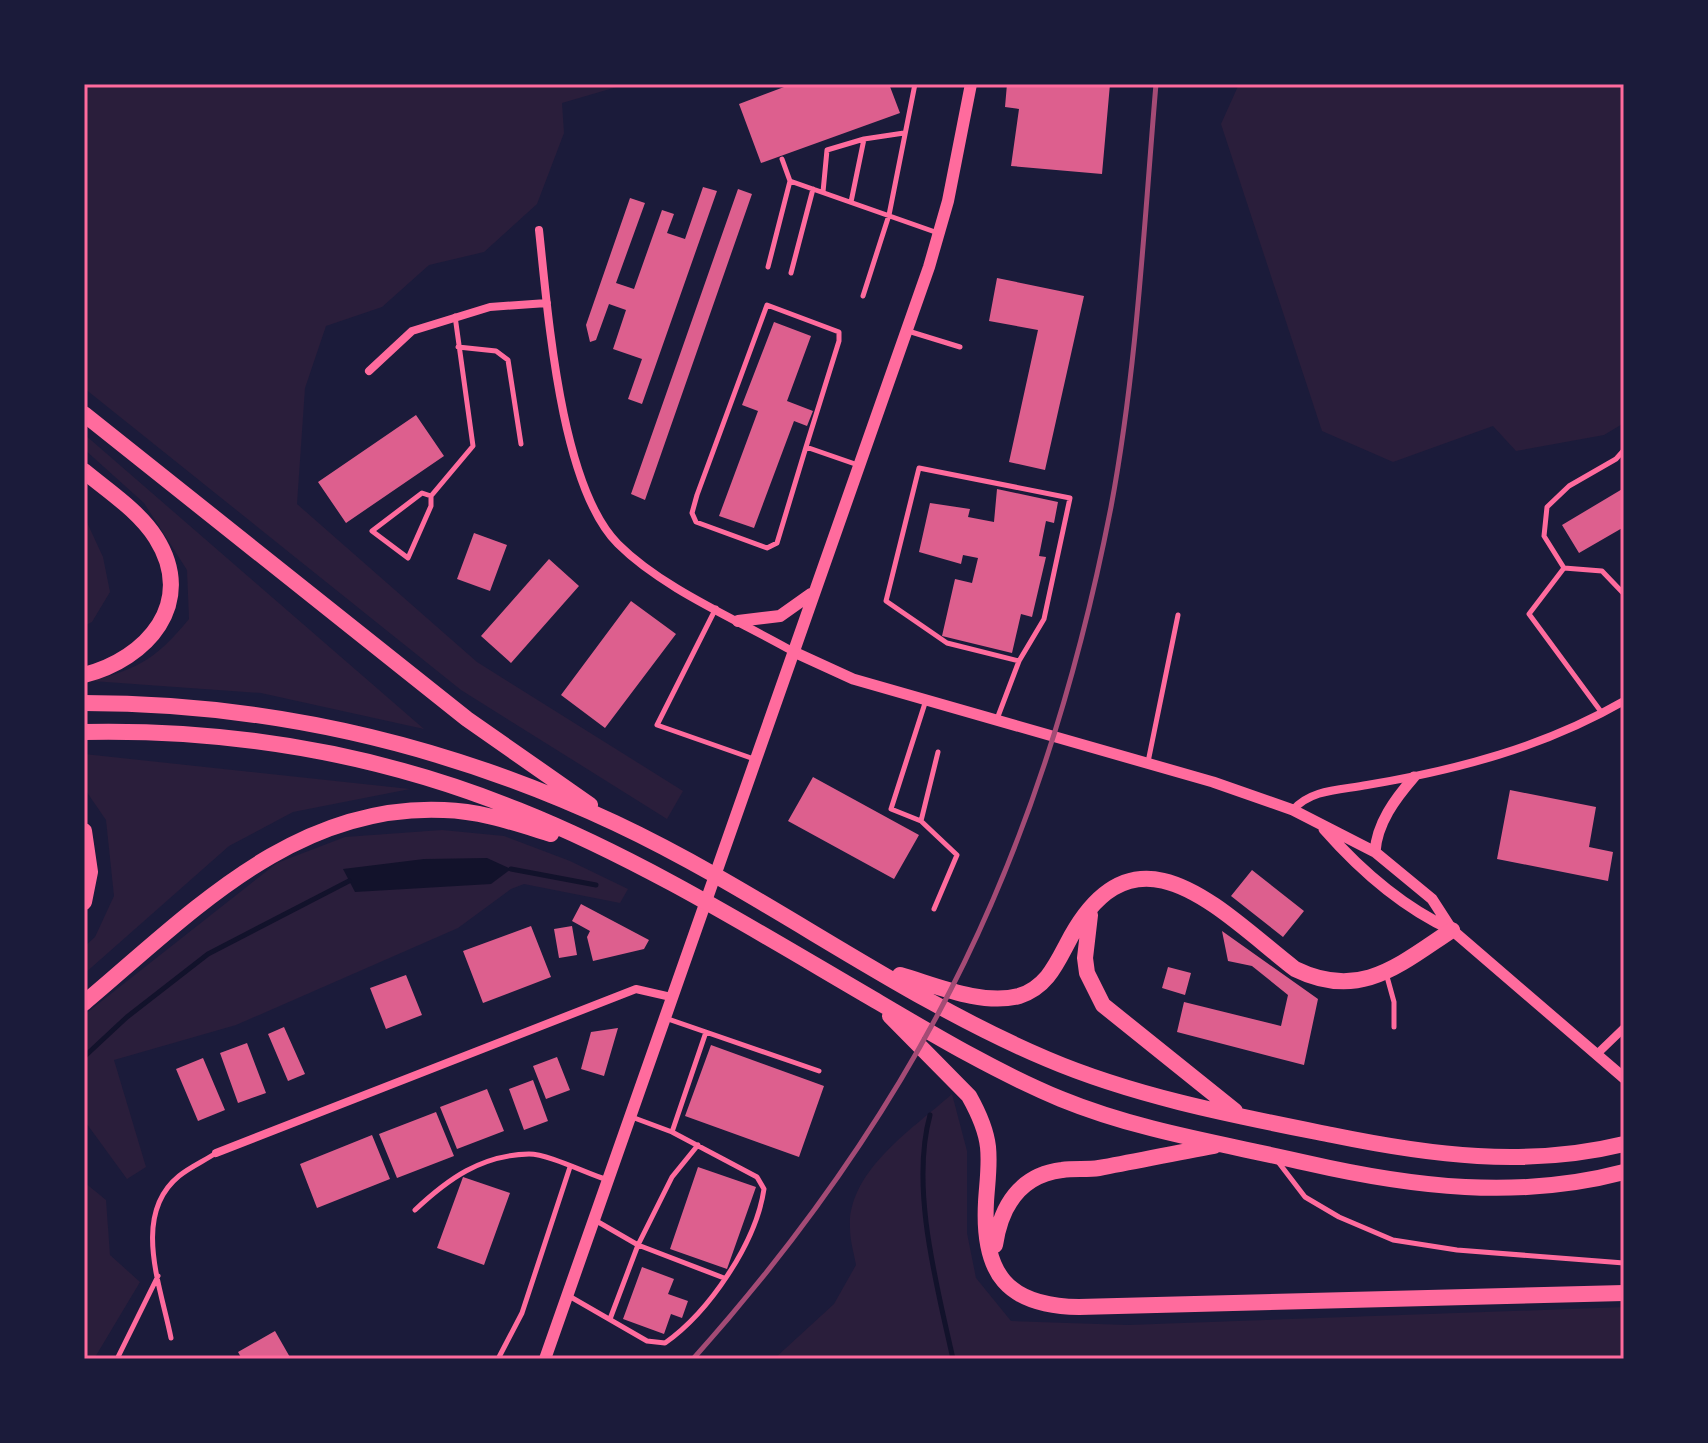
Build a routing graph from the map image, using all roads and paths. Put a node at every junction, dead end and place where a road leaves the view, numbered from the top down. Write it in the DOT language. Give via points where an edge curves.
graph roads {
  1 [pos="915,84"];
  2 [pos="971,84"];
  3 [pos="904,133"];
  4 [pos="864,139"];
  5 [pos="782,159"];
  6 [pos="790,181"];
  7 [pos="813,189"];
  8 [pos="823,192"];
  9 [pos="851,202"];
  10 [pos="889,215"];
  11 [pos="539,230"];
  12 [pos="939,233"];
  13 [pos="768,267"];
  14 [pos="791,273"];
  15 [pos="863,296"];
  16 [pos="547,303"];
  17 [pos="455,315"];
  18 [pos="907,331"];
  19 [pos="458,347"];
  20 [pos="960,347"];
  21 [pos="369,371"];
  22 [pos="84,414"];
  23 [pos="521,444"];
  24 [pos="806,447"];
  25 [pos="1624,450"];
  26 [pos="859,465"];
  27 [pos="84,471"];
  28 [pos="431,496"];
  29 [pos="1564,568"];
  30 [pos="816,589"];
  31 [pos="1624,594"];
  32 [pos="716,608"];
  33 [pos="1178,615"];
  34 [pos="738,621"];
  35 [pos="794,652"];
  36 [pos="1019,661"];
  37 [pos="84,675"];
  38 [pos="926,700"];
  39 [pos="1624,701"];
  40 [pos="84,703"];
  41 [pos="1602,713"];
  42 [pos="997,720"];
  43 [pos="84,732"];
  44 [pos="938,752"];
  45 [pos="755,759"];
  46 [pos="1148,763"];
  47 [pos="1414,777"];
  48 [pos="1293,810"];
  49 [pos="921,821"];
  50 [pos="617,824"];
  51 [pos="1323,828"];
  52 [pos="84,831"];
  53 [pos="602,848"];
  54 [pos="1375,852"];
  55 [pos="84,902"];
  56 [pos="1092,908"];
  57 [pos="934,909"];
  58 [pos="1452,930"];
  59 [pos="1386,972"];
  60 [pos="928,990"];
  61 [pos="671,997"];
  62 [pos="870,997"];
  63 [pos="84,1003"];
  64 [pos="664,1018"];
  65 [pos="1394,1027"];
  66 [pos="1624,1028"];
  67 [pos="706,1032"];
  68 [pos="1597,1054"];
  69 [pos="819,1071"];
  70 [pos="1624,1078"];
  71 [pos="1240,1115"];
  72 [pos="629,1116"];
  73 [pos="672,1132"];
  74 [pos="1221,1144"];
  75 [pos="1624,1144"];
  76 [pos="698,1145"];
  77 [pos="216,1153"];
  78 [pos="1273,1156"];
  79 [pos="570,1167"];
  80 [pos="1624,1172"];
  81 [pos="606,1180"];
  82 [pos="415,1210"];
  83 [pos="593,1219"];
  84 [pos="638,1245"];
  85 [pos="993,1262"];
  86 [pos="1624,1263"];
  87 [pos="159,1275"];
  88 [pos="724,1278"];
  89 [pos="1624,1293"];
  90 [pos="567,1295"];
  91 [pos="610,1319"];
  92 [pos="171,1338"];
  93 [pos="117,1359"];
  94 [pos="498,1359"];
  95 [pos="545,1359"];
  1 -- 3 [label="lane"];
  2 -- 12 [label="main road"];
  3 -- 4 [label="lane"];
  3 -- 10 [label="lane"];
  4 -- 8 [label="lane" via="827,150"];
  4 -- 9 [label="lane"];
  5 -- 6 [label="lane"];
  6 -- 7 [label="lane"];
  6 -- 13 [label="lane"];
  7 -- 8 [label="lane"];
  7 -- 14 [label="lane"];
  8 -- 9 [label="lane"];
  9 -- 10 [label="lane"];
  10 -- 12 [label="lane"];
  10 -- 15 [label="lane"];
  11 -- 16 [label="street"];
  12 -- 18 [label="main road"];
  16 -- 17 [label="street"];
  16 -- 32 [label="street" via="574,461 596,515 643,566"];
  17 -- 19 [label="lane"];
  17 -- 21 [label="street" via="412,331"];
  18 -- 20 [label="lane"];
  18 -- 26 [label="main road"];
  19 -- 23 [label="lane" via="496,351 508,360"];
  19 -- 28 [label="lane" via="473,446"];
  22 -- 50 [label="highway" via="467,719"];
  24 -- 24 [label="lane" via="777,543 755,546 696,522 692,513 697,495 767,305 839,332"];
  24 -- 26 [label="lane"];
  25 -- 29 [label="lane" via="1547,507 1544,536"];
  26 -- 30 [label="main road"];
  27 -- 37 [label="highway" via="154,535 166,561 169,592 163,618 149,641 128,659"];
  28 -- 28 [label="lane" via="422,493 372,531 408,558"];
  29 -- 31 [label="lane" via="1602,571"];
  29 -- 41 [label="lane" via="1529,614"];
  30 -- 34 [label="main road" via="780,616"];
  30 -- 35 [label="main road"];
  32 -- 34 [label="street"];
  32 -- 45 [label="lane" via="657,725"];
  33 -- 46 [label="lane"];
  34 -- 35 [label="street"];
  35 -- 38 [label="street" via="826,669"];
  35 -- 45 [label="main road"];
  36 -- 36 [label="lane" via="947,643 886,601 919,468 1070,498 1044,619"];
  36 -- 42 [label="lane"];
  38 -- 42 [label="street"];
  38 -- 49 [label="lane" via="891,809"];
  39 -- 41 [label="street"];
  40 -- 50 [label="highway" via="269,716 389,740 534,788"];
  41 -- 47 [label="street" via="1495,758"];
  42 -- 46 [label="street"];
  43 -- 53 [label="highway" via="209,736 326,753 504,805"];
  44 -- 49 [label="lane"];
  45 -- 61 [label="main road"];
  46 -- 48 [label="street"];
  47 -- 48 [label="street" via="1316,794"];
  47 -- 54 [label="street" via="1378,831"];
  48 -- 51 [label="street"];
  49 -- 57 [label="lane" via="957,855"];
  50 -- 60 [label="highway" via="881,970"];
  51 -- 54 [label="street"];
  51 -- 58 [label="street" via="1418,914"];
  52 -- 55 [label="highway" via="90,872"];
  53 -- 62 [label="highway"];
  53 -- 63 [label="highway" via="488,815 443,810 334,824 244,869"];
  54 -- 58 [label="street" via="1432,899"];
  56 -- 59 [label="highway" via="1130,881 1163,878 1212,905 1295,969 1316,979 1357,982"];
  56 -- 60 [label="highway" via="1058,964 1033,990 1009,998"];
  56 -- 71 [label="highway" via="1085,958 1103,1005"];
  58 -- 59 [label="highway"];
  58 -- 68 [label="street"];
  59 -- 65 [label="lane"];
  60 -- 71 [label="highway" via="962,1017 1075,1070"];
  61 -- 64 [label="main road"];
  61 -- 77 [label="street" via="636,989"];
  62 -- 74 [label="highway" via="1026,1083 1086,1109"];
  62 -- 85 [label="highway" via="969,1096 986,1133 986,1218"];
  64 -- 67 [label="lane"];
  64 -- 72 [label="main road"];
  66 -- 68 [label="street"];
  67 -- 69 [label="lane"];
  67 -- 73 [label="lane"];
  68 -- 70 [label="street"];
  71 -- 75 [label="highway" via="1393,1147 1465,1156 1565,1156"];
  72 -- 73 [label="lane"];
  72 -- 81 [label="main road"];
  73 -- 76 [label="lane"];
  74 -- 78 [label="highway"];
  74 -- 85 [label="highway" via="1038,1175 1006,1205"];
  76 -- 84 [label="lane" via="672,1177"];
  76 -- 88 [label="lane" via="757,1177 764,1189 761,1210 736,1267"];
  77 -- 87 [label="lane" via="179,1176 161,1196 153,1214 152,1243"];
  78 -- 80 [label="highway" via="1380,1178 1482,1189 1553,1186"];
  78 -- 86 [label="lane" via="1305,1197 1393,1240"];
  79 -- 81 [label="lane"];
  79 -- 82 [label="lane" via="531,1154 477,1164 450,1178"];
  79 -- 94 [label="lane" via="522,1313"];
  81 -- 83 [label="main road"];
  83 -- 84 [label="lane"];
  83 -- 90 [label="main road"];
  84 -- 88 [label="lane"];
  84 -- 91 [label="lane"];
  85 -- 89 [label="highway" via="1000,1278 1024,1299 1059,1307"];
  87 -- 92 [label="lane"];
  87 -- 93 [label="lane"];
  88 -- 91 [label="lane" via="685,1329 665,1343 647,1341"];
  90 -- 91 [label="lane"];
  90 -- 95 [label="main road"];
}
